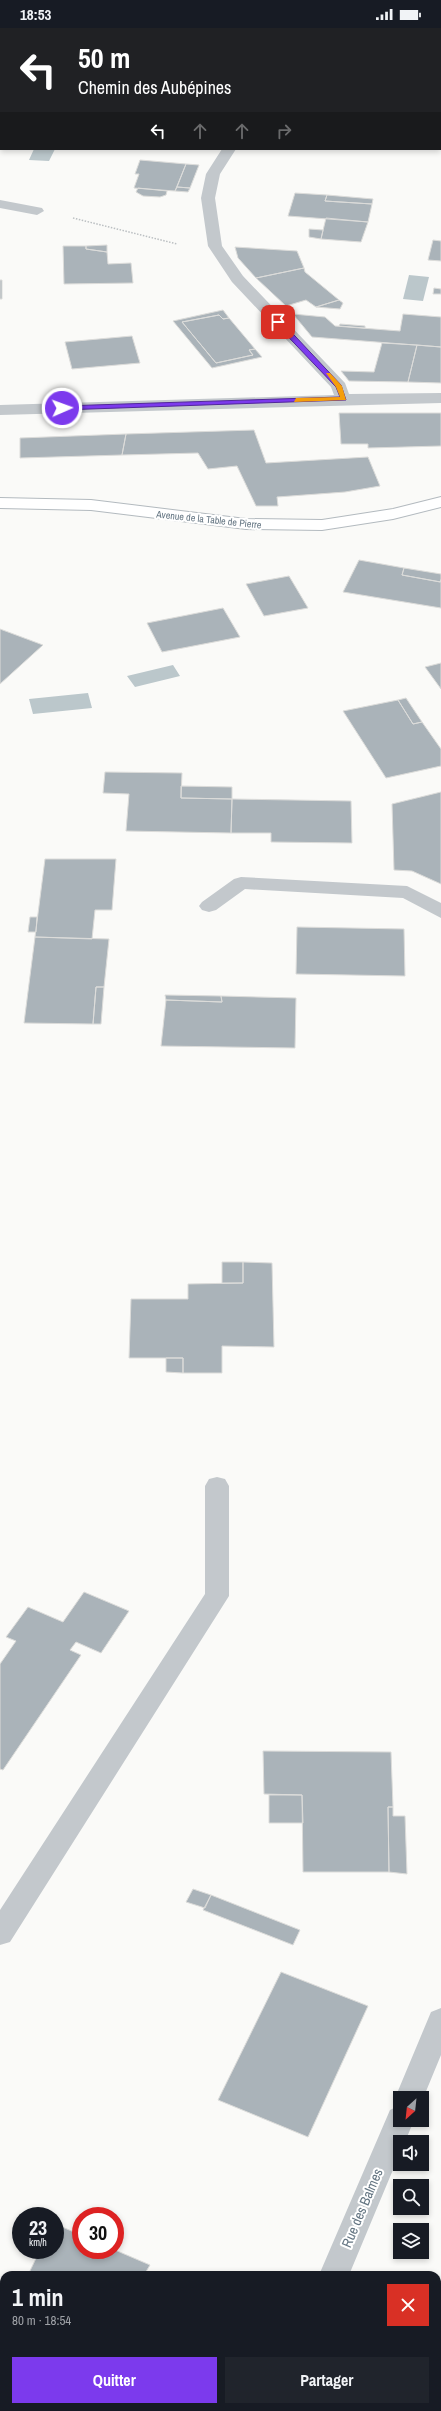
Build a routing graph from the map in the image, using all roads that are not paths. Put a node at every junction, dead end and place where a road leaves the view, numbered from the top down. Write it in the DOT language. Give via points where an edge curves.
graph roads {
  1 [pos="228,150"];
  2 [pos="0,204"];
  3 [pos="37,211"];
  4 [pos="441,398"];
  5 [pos="344,399"];
  6 [pos="0,410"];
  7 [pos="441,502"];
  8 [pos="0,503"];
  9 [pos="209,906"];
  10 [pos="441,912"];
  11 [pos="217,1486"];
  12 [pos="0,1933"];
  13 [pos="441,2021"];
  14 [pos="412,2091"];
  15 [pos="396,2127"];
  16 [pos="336,2271"];
  1 -- 5 [label="street" via="213,174 208,198 215,246 237,279 339,386"];
  2 -- 3 [label="street"];
  4 -- 5 [label="street"];
  5 -- 6 [label="street"];
  7 -- 8 [label="main road, Avenue de la Table de Pierre" via="393,514 322,525 246,524 91,505"];
  9 -- 10 [label="street" via="241,882 407,892"];
  11 -- 12 [label="street" via="217,1596"];
  13 -- 14 [label="street"];
  15 -- 16 [label="street, Rue des Balmes"];
}
